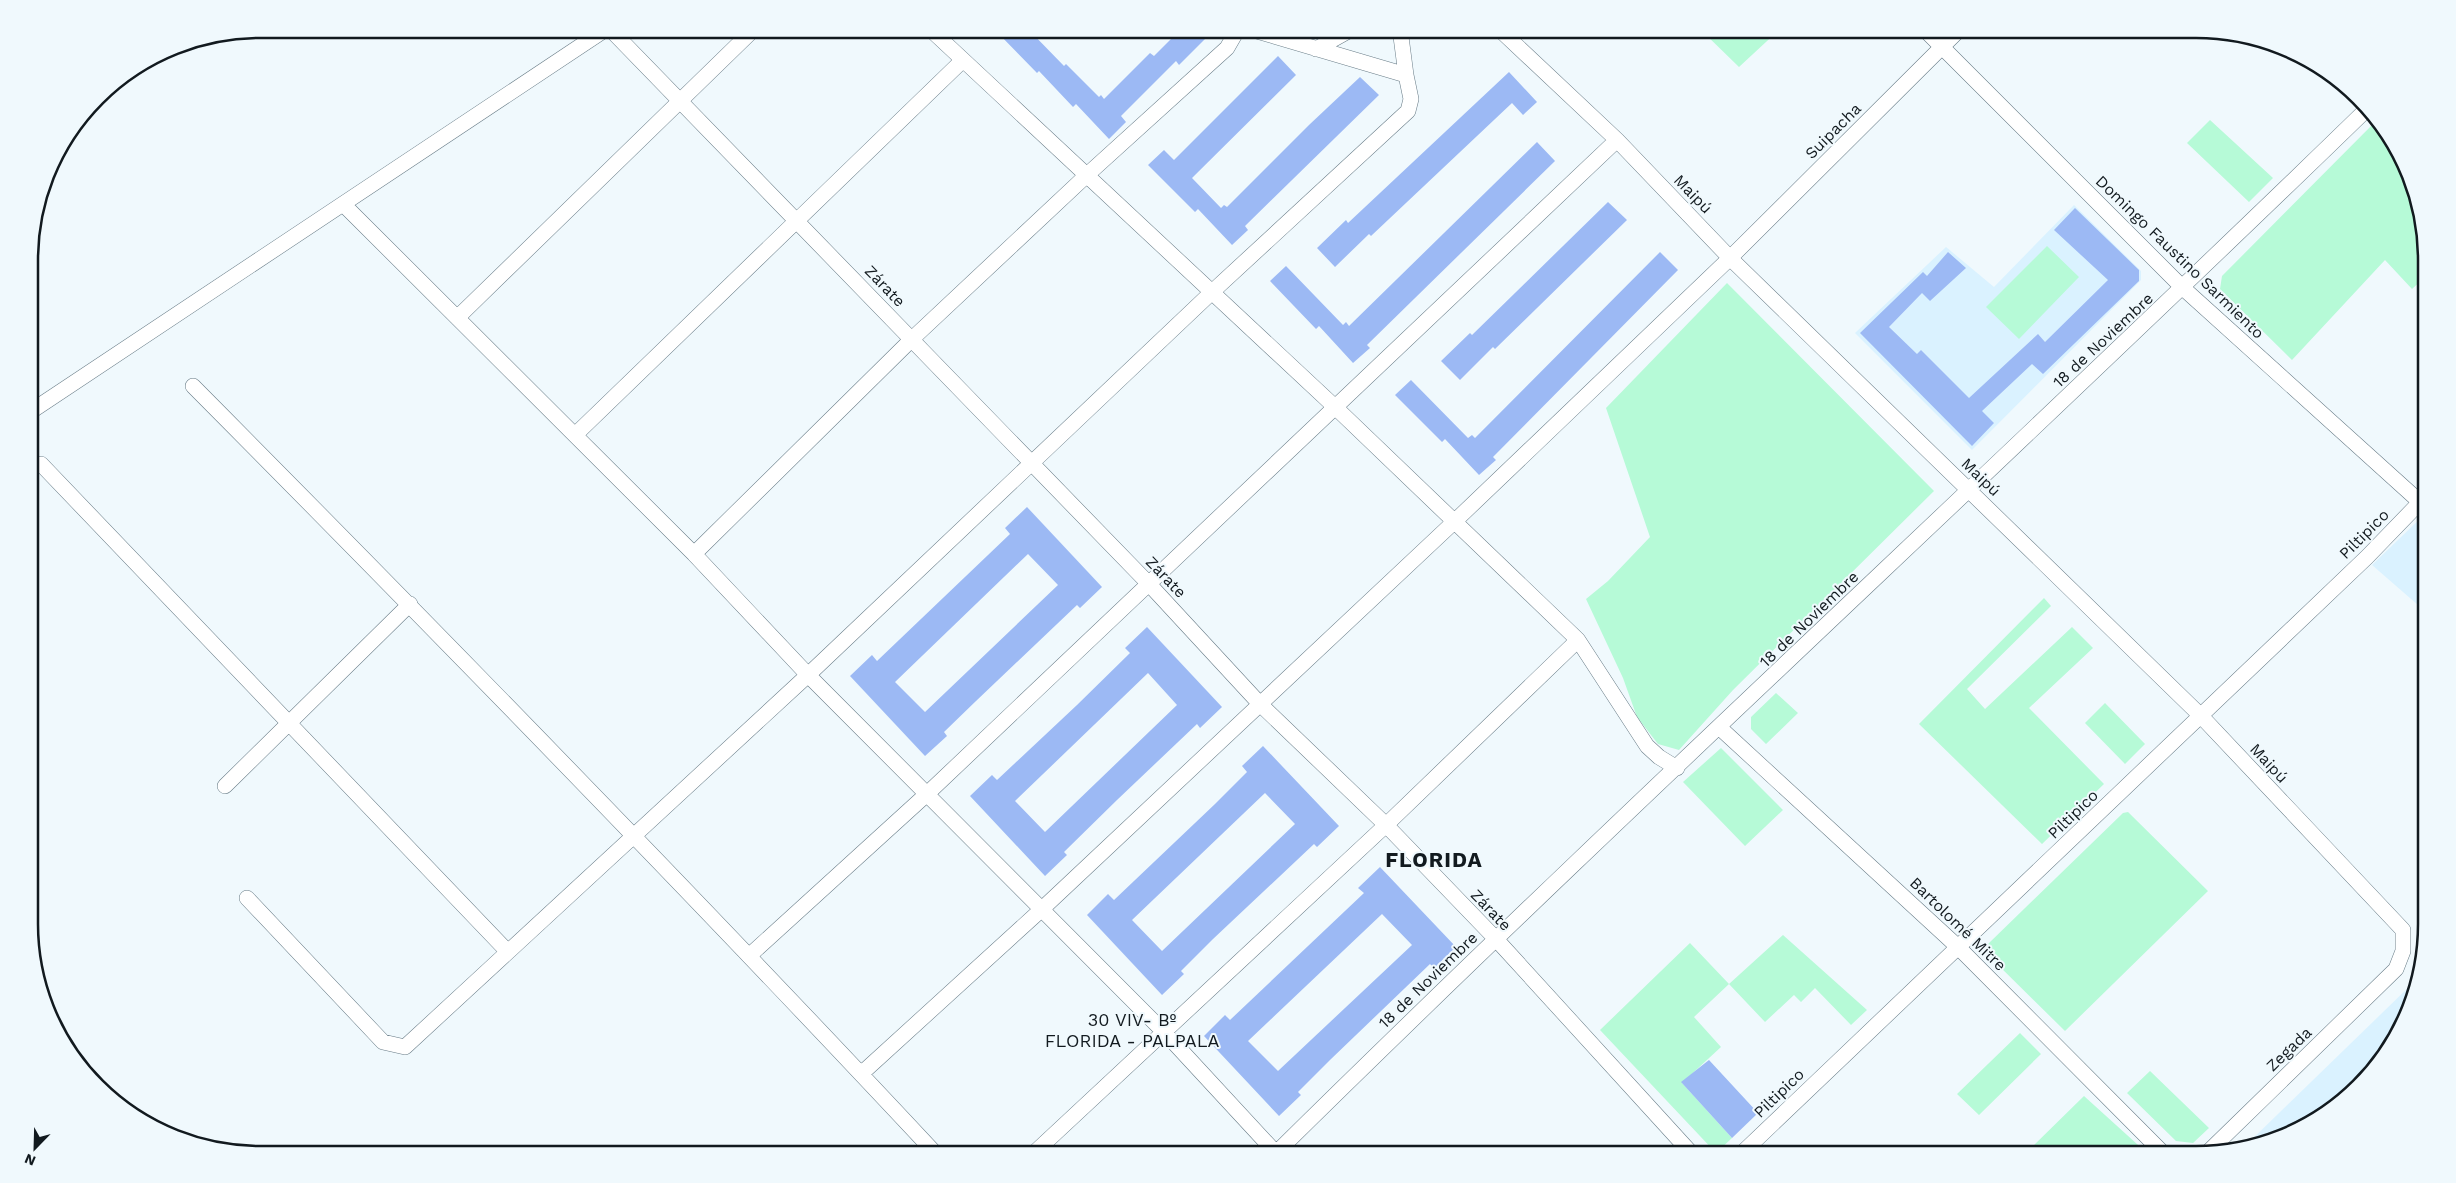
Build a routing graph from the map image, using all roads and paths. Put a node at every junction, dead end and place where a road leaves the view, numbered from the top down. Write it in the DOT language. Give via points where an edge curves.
graph roads {
  1 [pos="594,37"];
  2 [pos="618,37"];
  3 [pos="746,37"];
  4 [pos="939,37"];
  5 [pos="1233,37"];
  6 [pos="1276,37"];
  7 [pos="1338,37"];
  8 [pos="1401,37"];
  9 [pos="1508,37"];
  10 [pos="1933,37"];
  11 [pos="1952,37"];
  12 [pos="1943,46"];
  13 [pos="1316,49"];
  14 [pos="963,60"];
  15 [pos="1406,75"];
  16 [pos="680,103"];
  17 [pos="2363,112"];
  18 [pos="1617,140"];
  19 [pos="1088,174"];
  20 [pos="343,204"];
  21 [pos="797,221"];
  22 [pos="1730,258"];
  23 [pos="2183,288"];
  24 [pos="1212,292"];
  25 [pos="458,317"];
  26 [pos="912,339"];
  27 [pos="193,386"];
  28 [pos="38,407"];
  29 [pos="1335,407"];
  30 [pos="575,435"];
  31 [pos="40,464"];
  32 [pos="1030,464"];
  33 [pos="1969,490"];
  34 [pos="2418,495"];
  35 [pos="2418,504"];
  36 [pos="1455,521"];
  37 [pos="694,554"];
  38 [pos="1149,584"];
  39 [pos="410,604"];
  40 [pos="1578,640"];
  41 [pos="808,675"];
  42 [pos="1260,703"];
  43 [pos="2201,716"];
  44 [pos="289,723"];
  45 [pos="1720,728"];
  46 [pos="1677,768"];
  47 [pos="225,786"];
  48 [pos="928,794"];
  49 [pos="1386,825"];
  50 [pos="633,836"];
  51 [pos="246,898"];
  52 [pos="1042,909"];
  53 [pos="1495,938"];
  54 [pos="1958,947"];
  55 [pos="508,952"];
  56 [pos="750,955"];
  57 [pos="2396,969"];
  58 [pos="1164,1033"];
  59 [pos="861,1074"];
  60 [pos="2216,1145"];
  61 [pos="928,1146"];
  62 [pos="1042,1146"];
  63 [pos="1269,1146"];
  64 [pos="1283,1146"];
  65 [pos="1685,1146"];
  66 [pos="1749,1146"];
  67 [pos="2156,1146"];
  1 -- 20 [label="street"];
  2 -- 16 [label="street, Zárate"];
  3 -- 16 [label="street"];
  4 -- 14 [label="street"];
  5 -- 19 [label="street" via="1227,48"];
  6 -- 13 [label="street"];
  7 -- 13 [label="street"];
  8 -- 15 [label="street"];
  9 -- 18 [label="street, Maipú"];
  10 -- 12 [label="street, Domingo Faustino Sarmiento"];
  11 -- 12 [label="street, Suipacha"];
  12 -- 22 [label="street, Suipacha"];
  12 -- 23 [label="street, Domingo Faustino Sarmiento"];
  13 -- 15 [label="street"];
  14 -- 19 [label="street"];
  14 -- 21 [label="street"];
  15 -- 24 [label="street" via="1411,99 1408,110"];
  16 -- 21 [label="street, Zárate"];
  16 -- 25 [label="street"];
  17 -- 23 [label="street, 18 de Noviembre"];
  18 -- 22 [label="street, Maipú"];
  18 -- 29 [label="street"];
  19 -- 24 [label="street"];
  19 -- 26 [label="street"];
  20 -- 25 [label="street"];
  20 -- 28 [label="street"];
  21 -- 26 [label="street, Zárate"];
  21 -- 30 [label="street"];
  22 -- 33 [label="street, Maipú"];
  22 -- 36 [label="street, Suipacha"];
  23 -- 33 [label="street, 18 de Noviembre"];
  23 -- 34 [label="street, Domingo Faustino Sarmiento"];
  24 -- 29 [label="street"];
  24 -- 32 [label="street"];
  25 -- 30 [label="street"];
  26 -- 32 [label="street, Zárate"];
  26 -- 37 [label="street"];
  27 -- 39 [label="street"];
  29 -- 36 [label="street"];
  29 -- 38 [label="street"];
  30 -- 37 [label="street"];
  31 -- 44 [label="street"];
  32 -- 38 [label="street, Zárate"];
  32 -- 41 [label="street"];
  33 -- 43 [label="street, Maipú"];
  33 -- 45 [label="street, 18 de Noviembre"];
  35 -- 43 [label="street, Piltipico"];
  36 -- 40 [label="street"];
  36 -- 42 [label="street, Suipacha"];
  37 -- 41 [label="street"];
  38 -- 42 [label="street, Zárate"];
  38 -- 48 [label="street"];
  39 -- 44 [label="street"];
  39 -- 50 [label="street"];
  40 -- 46 [label="street" via="1648,746"];
  40 -- 49 [label="street"];
  41 -- 48 [label="street"];
  41 -- 50 [label="street"];
  42 -- 49 [label="street, Zárate"];
  42 -- 52 [label="street, Suipacha"];
  43 -- 54 [label="street, Piltipico"];
  43 -- 57 [label="street, Maipú" via="2402,930 2403,951"];
  44 -- 47 [label="street"];
  44 -- 55 [label="street"];
  45 -- 46 [label="street, 18 de Noviembre"];
  45 -- 54 [label="street, Bartolomé Mitre"];
  46 -- 53 [label="street, 18 de Noviembre"];
  48 -- 52 [label="street"];
  48 -- 56 [label="street"];
  49 -- 53 [label="street, Zárate"];
  49 -- 58 [label="street"];
  50 -- 55 [label="street"];
  50 -- 56 [label="street"];
  51 -- 55 [label="street" via="383,1042 405,1047"];
  52 -- 58 [label="street"];
  52 -- 59 [label="street, Suipacha"];
  53 -- 64 [label="street, 18 de Noviembre"];
  53 -- 65 [label="street, Zárate"];
  54 -- 66 [label="street, Piltipico"];
  54 -- 67 [label="street, Bartolomé Mitre"];
  56 -- 59 [label="street"];
  57 -- 60 [label="street, Zegada"];
  58 -- 62 [label="street"];
  58 -- 63 [label="street"];
  59 -- 61 [label="street"];
}
